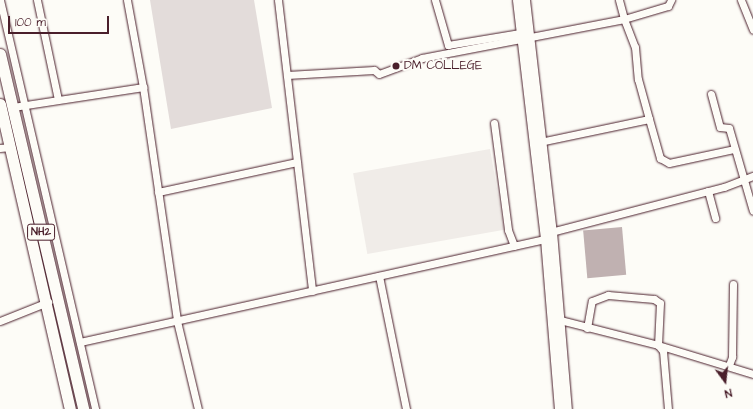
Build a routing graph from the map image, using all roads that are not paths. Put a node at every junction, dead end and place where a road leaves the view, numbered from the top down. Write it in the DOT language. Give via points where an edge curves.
graph roads {
  1 [pos="0,0"];
  2 [pos="37,0"];
  3 [pos="127,0"];
  4 [pos="278,0"];
  5 [pos="436,0"];
  6 [pos="516,0"];
  7 [pos="525,0"];
  8 [pos="619,0"];
  9 [pos="671,0"];
  10 [pos="742,0"];
  11 [pos="624,19"];
  12 [pos="753,30"];
  13 [pos="524,37"];
  14 [pos="0,54"];
  15 [pos="287,75"];
  16 [pos="143,87"];
  17 [pos="711,94"];
  18 [pos="58,100"];
  19 [pos="0,104"];
  20 [pos="26,105"];
  21 [pos="13,107"];
  22 [pos="649,119"];
  23 [pos="494,123"];
  24 [pos="540,142"];
  25 [pos="5,148"];
  26 [pos="734,149"];
  27 [pos="297,162"];
  28 [pos="753,176"];
  29 [pos="742,180"];
  30 [pos="708,191"];
  31 [pos="158,192"];
  32 [pos="753,211"];
  33 [pos="715,218"];
  34 [pos="547,235"];
  35 [pos="514,246"];
  36 [pos="379,276"];
  37 [pos="733,284"];
  38 [pos="312,291"];
  39 [pos="56,299"];
  40 [pos="45,303"];
  41 [pos="177,320"];
  42 [pos="560,320"];
  43 [pos="0,321"];
  44 [pos="588,328"];
  45 [pos="80,342"];
  46 [pos="658,345"];
  47 [pos="729,365"];
  48 [pos="753,374"];
  49 [pos="70,409"];
  50 [pos="82,409"];
  51 [pos="96,409"];
  52 [pos="198,409"];
  53 [pos="406,409"];
  54 [pos="559,409"];
  55 [pos="567,409"];
  56 [pos="668,409"];
  1 -- 20 [label="street"];
  2 -- 18 [label="street"];
  3 -- 16 [label="street"];
  4 -- 15 [label="street"];
  5 -- 13 [label="street" via="448,45"];
  6 -- 13 [label="main road"];
  7 -- 13 [label="main road"];
  8 -- 11 [label="street"];
  9 -- 11 [label="street" via="668,6"];
  10 -- 12 [label="street"];
  11 -- 13 [label="street"];
  11 -- 22 [label="street" via="635,47 638,79"];
  13 -- 15 [label="street" via="422,58 379,74 374,70"];
  13 -- 24 [label="main road"];
  13 -- 34 [label="main road"];
  14 -- 21 [label="highway, NH2"];
  15 -- 27 [label="street"];
  16 -- 18 [label="street"];
  16 -- 31 [label="street"];
  17 -- 26 [label="street" via="720,127 729,128"];
  18 -- 20 [label="street"];
  19 -- 25 [label="highway, NH2"];
  20 -- 21 [label="street"];
  20 -- 45 [label="street"];
  21 -- 39 [label="highway, NH2"];
  22 -- 24 [label="street"];
  22 -- 26 [label="street" via="660,158 669,163"];
  23 -- 35 [label="street" via="508,230"];
  24 -- 34 [label="main road"];
  25 -- 40 [label="highway, NH2"];
  26 -- 29 [label="street"];
  27 -- 31 [label="street"];
  27 -- 38 [label="street"];
  28 -- 29 [label="street"];
  29 -- 30 [label="street"];
  29 -- 32 [label="street"];
  30 -- 33 [label="street"];
  30 -- 34 [label="street"];
  31 -- 41 [label="street"];
  34 -- 35 [label="street"];
  34 -- 42 [label="main road"];
  34 -- 54 [label="main road"];
  35 -- 36 [label="street"];
  36 -- 38 [label="street"];
  36 -- 53 [label="street"];
  37 -- 47 [label="street" via="732,357"];
  38 -- 41 [label="street"];
  39 -- 40 [label="street"];
  39 -- 50 [label="highway, NH2"];
  40 -- 43 [label="street"];
  40 -- 49 [label="highway, NH2"];
  41 -- 45 [label="street"];
  41 -- 52 [label="street"];
  42 -- 44 [label="street"];
  42 -- 55 [label="main road"];
  44 -- 46 [label="street"];
  44 -- 46 [label="street" via="592,300 608,295 654,299 660,303"];
  45 -- 51 [label="street"];
  46 -- 47 [label="street"];
  46 -- 56 [label="street" via="663,351"];
  47 -- 48 [label="street"];
}
